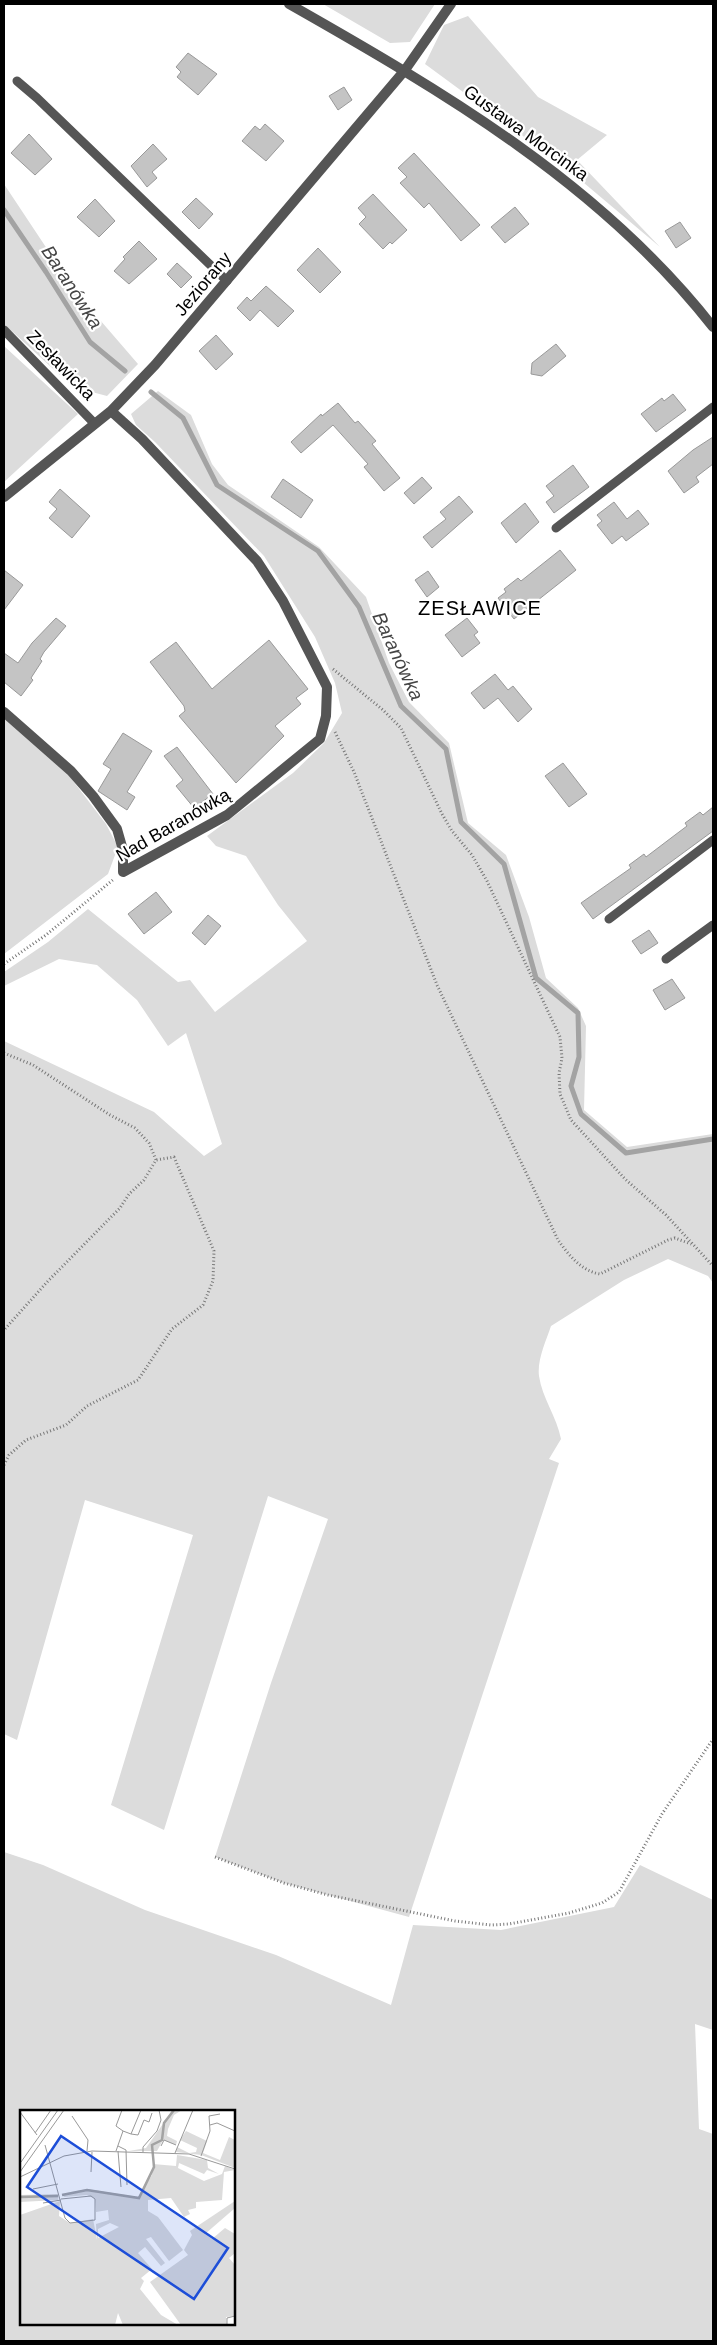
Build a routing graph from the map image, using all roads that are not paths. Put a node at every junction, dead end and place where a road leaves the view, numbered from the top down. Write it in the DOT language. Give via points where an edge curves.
graph roads {
  1 [pos="289,4"];
  2 [pos="451,4"];
  3 [pos="405,70"];
  4 [pos="17,81"];
  5 [pos="227,281"];
  6 [pos="713,327"];
  7 [pos="4,330"];
  8 [pos="713,407"];
  9 [pos="111,411"];
  10 [pos="94,423"];
  11 [pos="4,497"];
  12 [pos="556,528"];
  13 [pos="4,712"];
  14 [pos="713,840"];
  15 [pos="609,919"];
  16 [pos="713,925"];
  17 [pos="666,959"];
  1 -- 3 [label="street, Gustawa Morcinka"];
  2 -- 3 [label="street, Jeziorany"];
  3 -- 5 [label="street, Jeziorany"];
  3 -- 6 [label="street, Gustawa Morcinka" via="534,156 580,192 641,247"];
  4 -- 5 [label="lane"];
  5 -- 9 [label="street, Jeziorany"];
  7 -- 10 [label="lane, Zesławicka"];
  8 -- 12 [label="lane"];
  9 -- 10 [label="street, Jeziorany"];
  9 -- 13 [label="street, Nad Baranówką" via="142,439 257,561 283,602 327,687 326,716 320,739 228,815 123,872 123,850 117,829 93,796 71,771"];
  10 -- 11 [label="street, Jeziorany"];
  14 -- 15 [label="lane"];
  16 -- 17 [label="lane"];
}
